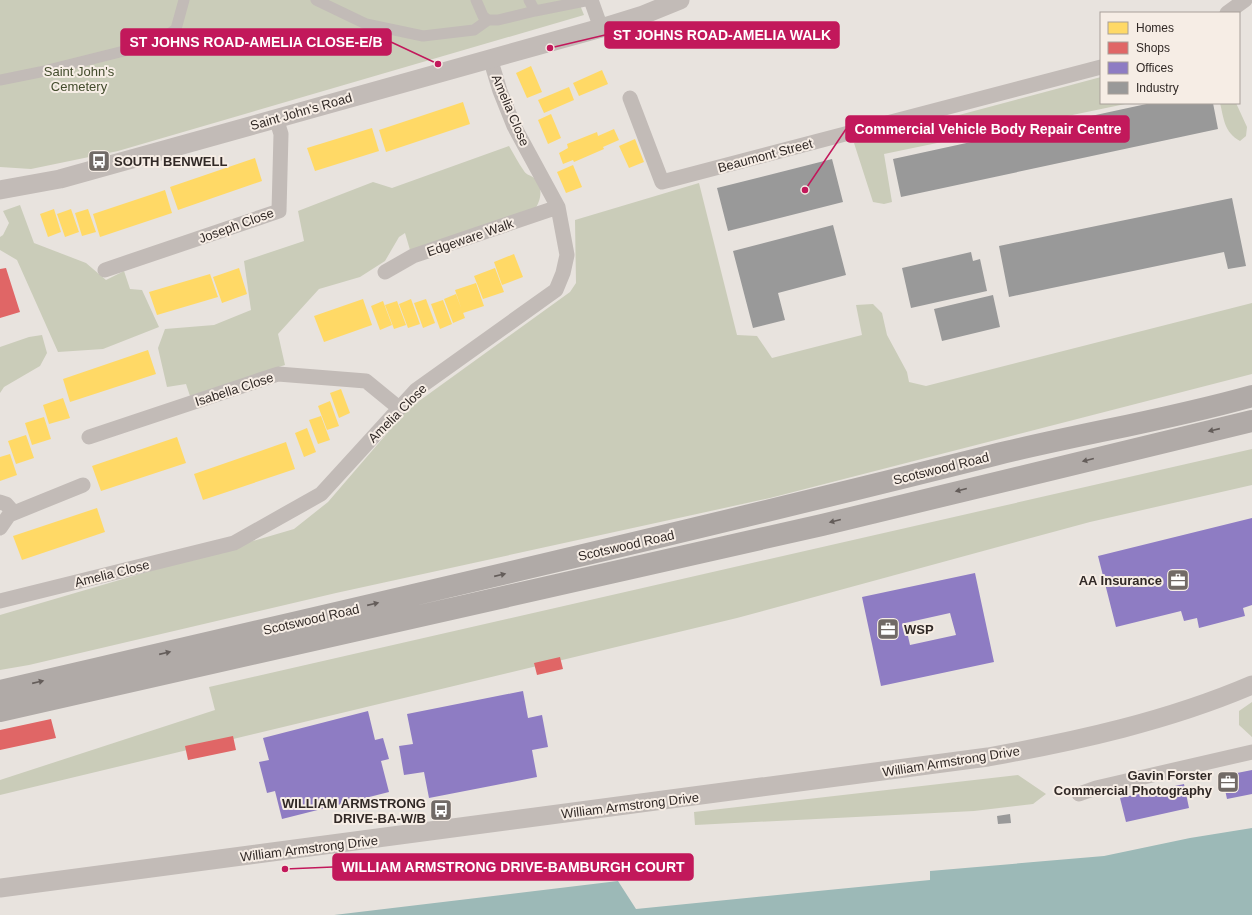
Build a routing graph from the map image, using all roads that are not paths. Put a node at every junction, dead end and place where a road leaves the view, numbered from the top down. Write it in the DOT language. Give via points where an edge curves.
graph roads {
  1 [pos="184,0"];
  2 [pos="316,0"];
  3 [pos="476,0"];
  4 [pos="529,0"];
  5 [pos="591,0"];
  6 [pos="680,0"];
  7 [pos="1245,0"];
  8 [pos="535,11"];
  9 [pos="1229,12"];
  10 [pos="488,20"];
  11 [pos="601,28"];
  12 [pos="490,58"];
  13 [pos="1100,67"];
  14 [pos="0,80"];
  15 [pos="630,98"];
  16 [pos="276,118"];
  17 [pos="0,190"];
  18 [pos="558,207"];
  19 [pos="105,270"];
  20 [pos="385,272"];
  21 [pos="1252,396"];
  22 [pos="399,408"];
  23 [pos="1252,421"];
  24 [pos="89,436"];
  25 [pos="83,484"];
  26 [pos="0,502"];
  27 [pos="14,512"];
  28 [pos="0,528"];
  29 [pos="0,601"];
  30 [pos="1252,685"];
  31 [pos="0,691"];
  32 [pos="0,711"];
  33 [pos="1252,752"];
  34 [pos="1079,794"];
  35 [pos="0,888"];
  1 -- 14 [label="street" via="176,30 156,42"];
  2 -- 10 [label="street" via="366,24 423,36 474,30"];
  3 -- 10 [label="street"];
  4 -- 8 [label="street"];
  5 -- 8 [label="street"];
  5 -- 11 [label="street"];
  6 -- 11 [label="street, Saint John's Road"];
  7 -- 9 [label="street"];
  8 -- 10 [label="street"];
  11 -- 12 [label="street, Saint John's Road"];
  12 -- 16 [label="street, Saint John's Road"];
  12 -- 18 [label="street, Amelia Close" via="514,126"];
  13 -- 15 [label="street, Beaumont Street" via="662,182"];
  16 -- 17 [label="street, Saint John's Road" via="60,179"];
  16 -- 19 [label="street, Joseph Close" via="281,134 279,211"];
  18 -- 20 [label="street, Edgeware Walk" via="413,256"];
  18 -- 22 [label="street, Amelia Close" via="567,255 564,273 556,290 416,390"];
  31 -- 21 [label="main road, Scotswood Road, one-way"];
  22 -- 24 [label="street, Isabella Close" via="366,381 278,374"];
  22 -- 29 [label="street, Amelia Close" via="321,494 234,543"];
  23 -- 32 [label="main road, Scotswood Road, one-way" via="807,528"];
  25 -- 27 [label="street"];
  26 -- 27 [label="street"];
  27 -- 28 [label="street" via="8,515"];
  30 -- 35 [label="street, William Armstrong Drive" via="1193,707 1100,734 988,757"];
  33 -- 34 [label="street"];
}
